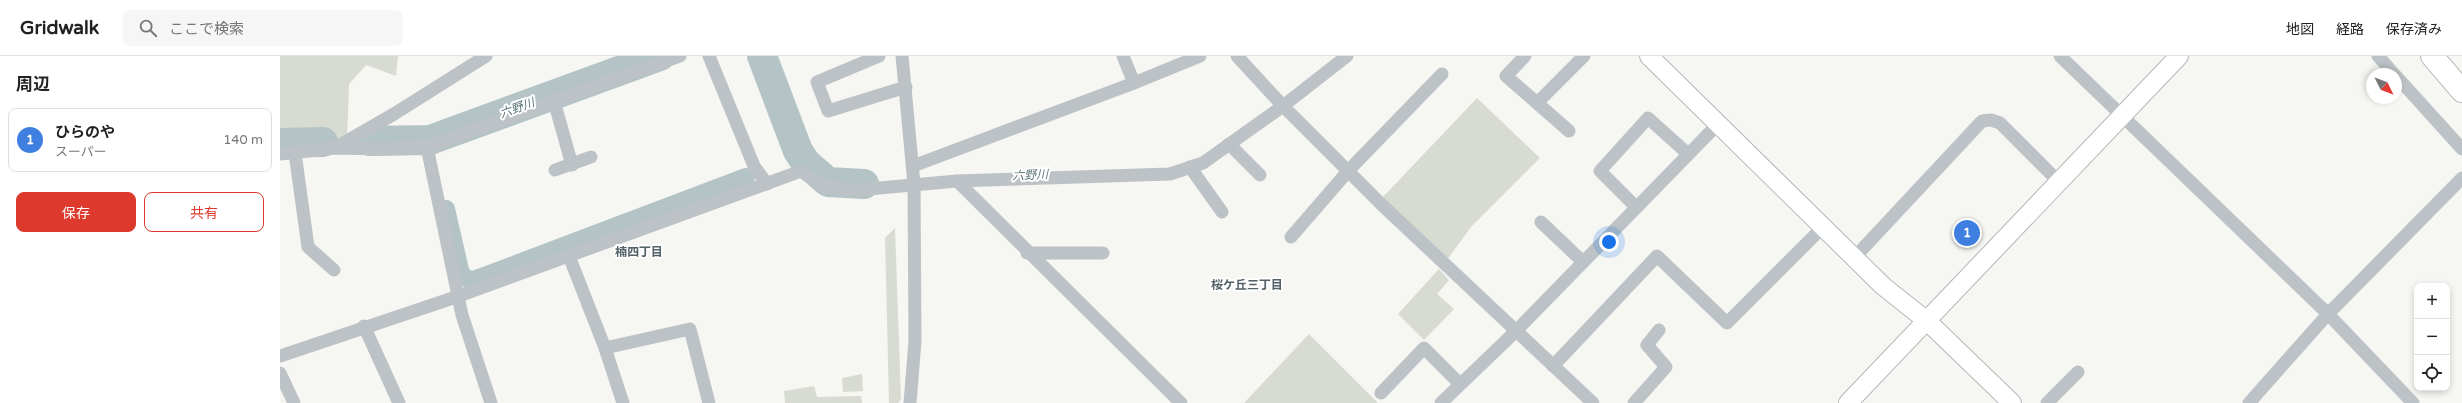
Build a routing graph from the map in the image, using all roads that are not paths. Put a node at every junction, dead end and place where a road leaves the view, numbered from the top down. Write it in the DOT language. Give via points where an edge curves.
graph roads {
  1 [pos="486,56"];
  2 [pos="680,56"];
  3 [pos="709,56"];
  4 [pos="879,56"];
  5 [pos="902,56"];
  6 [pos="1123,56"];
  7 [pos="1200,56"];
  8 [pos="1237,56"];
  9 [pos="1347,56"];
  10 [pos="1524,56"];
  11 [pos="1584,56"];
  12 [pos="1649,56"];
  13 [pos="2060,56"];
  14 [pos="2179,56"];
  15 [pos="2378,56"];
  16 [pos="2432,56"];
  17 [pos="2389,68"];
  18 [pos="1442,74"];
  19 [pos="1134,83"];
  20 [pos="2402,83"];
  21 [pos="906,87"];
  22 [pos="2462,91"];
  23 [pos="554,101"];
  24 [pos="1537,102"];
  25 [pos="1281,104"];
  26 [pos="2121,117"];
  27 [pos="1717,125"];
  28 [pos="1569,131"];
  29 [pos="1229,144"];
  30 [pos="427,146"];
  31 [pos="336,148"];
  32 [pos="2462,149"];
  33 [pos="295,153"];
  34 [pos="1687,153"];
  35 [pos="280,154"];
  36 [pos="591,157"];
  37 [pos="572,165"];
  38 [pos="1190,167"];
  39 [pos="555,170"];
  40 [pos="1348,170"];
  41 [pos="1260,175"];
  42 [pos="914,177"];
  43 [pos="2462,178"];
  44 [pos="957,181"];
  45 [pos="2058,181"];
  46 [pos="767,184"];
  47 [pos="1636,207"];
  48 [pos="1222,212"];
  49 [pos="1541,222"];
  50 [pos="1822,228"];
  51 [pos="1291,237"];
  52 [pos="1103,252"];
  53 [pos="1026,253"];
  54 [pos="569,256"];
  55 [pos="1854,258"];
  56 [pos="1583,262"];
  57 [pos="334,270"];
  58 [pos="459,296"];
  59 [pos="2328,314"];
  60 [pos="1927,321"];
  61 [pos="364,326"];
  62 [pos="1659,330"];
  63 [pos="1515,332"];
  64 [pos="605,348"];
  65 [pos="280,356"];
  66 [pos="1553,366"];
  67 [pos="2078,372"];
  68 [pos="280,373"];
  69 [pos="1460,384"];
  70 [pos="1381,392"];
  71 [pos="294,403"];
  72 [pos="399,403"];
  73 [pos="491,403"];
  74 [pos="623,403"];
  75 [pos="709,403"];
  76 [pos="910,403"];
  77 [pos="1181,403"];
  78 [pos="1441,403"];
  79 [pos="1593,403"];
  80 [pos="1634,403"];
  81 [pos="1848,403"];
  82 [pos="2012,403"];
  83 [pos="2048,403"];
  84 [pos="2249,403"];
  85 [pos="2413,403"];
  1 -- 31 [label="street"];
  2 -- 23 [label="street"];
  3 -- 46 [label="street" via="754,166"];
  4 -- 21 [label="street" via="818,82 828,111"];
  5 -- 21 [label="street"];
  6 -- 19 [label="street"];
  7 -- 19 [label="street"];
  8 -- 25 [label="street"];
  9 -- 25 [label="street"];
  10 -- 24 [label="street" via="1506,76"];
  11 -- 24 [label="street"];
  12 -- 27 [label="street"];
  13 -- 26 [label="street"];
  14 -- 26 [label="street"];
  15 -- 17 [label="street"];
  16 -- 22 [label="highway"];
  18 -- 40 [label="street"];
  19 -- 42 [label="street"];
  20 -- 32 [label="street"];
  21 -- 42 [label="street"];
  23 -- 30 [label="street"];
  23 -- 37 [label="street"];
  24 -- 28 [label="street"];
  25 -- 29 [label="street"];
  25 -- 40 [label="street"];
  26 -- 45 [label="street"];
  26 -- 59 [label="street"];
  27 -- 34 [label="street"];
  27 -- 50 [label="street"];
  29 -- 38 [label="street" via="1203,163"];
  29 -- 41 [label="street"];
  30 -- 31 [label="street"];
  30 -- 58 [label="street"];
  31 -- 33 [label="street"];
  33 -- 35 [label="street"];
  33 -- 57 [label="street" via="308,247"];
  34 -- 47 [label="street"];
  34 -- 47 [label="street" via="1648,118 1600,170"];
  36 -- 37 [label="street"];
  37 -- 39 [label="street"];
  38 -- 44 [label="street" via="1170,174"];
  38 -- 48 [label="street"];
  40 -- 51 [label="street"];
  40 -- 63 [label="street"];
  42 -- 44 [label="street"];
  42 -- 46 [label="street" via="857,190 824,187 801,171"];
  42 -- 76 [label="street" via="914,341"];
  43 -- 59 [label="street"];
  44 -- 53 [label="street"];
  45 -- 55 [label="street" via="2000,123 1982,121"];
  45 -- 60 [label="street"];
  46 -- 54 [label="street"];
  47 -- 56 [label="street"];
  49 -- 56 [label="street"];
  50 -- 55 [label="street"];
  50 -- 66 [label="street" via="1727,323 1657,256"];
  52 -- 53 [label="street"];
  53 -- 77 [label="street"];
  54 -- 58 [label="street"];
  54 -- 64 [label="street"];
  55 -- 60 [label="street" via="1883,286"];
  56 -- 63 [label="street"];
  58 -- 61 [label="street"];
  58 -- 73 [label="street" via="471,348"];
  59 -- 84 [label="street"];
  59 -- 85 [label="street"];
  60 -- 81 [label="street"];
  60 -- 82 [label="street"];
  61 -- 65 [label="street"];
  61 -- 72 [label="street"];
  62 -- 80 [label="street" via="1647,345 1666,367"];
  63 -- 66 [label="street"];
  63 -- 69 [label="street"];
  64 -- 74 [label="street"];
  64 -- 75 [label="street" via="690,329"];
  66 -- 79 [label="street"];
  67 -- 83 [label="street"];
  68 -- 71 [label="street"];
  69 -- 70 [label="street" via="1424,348"];
  69 -- 78 [label="street"];
}
